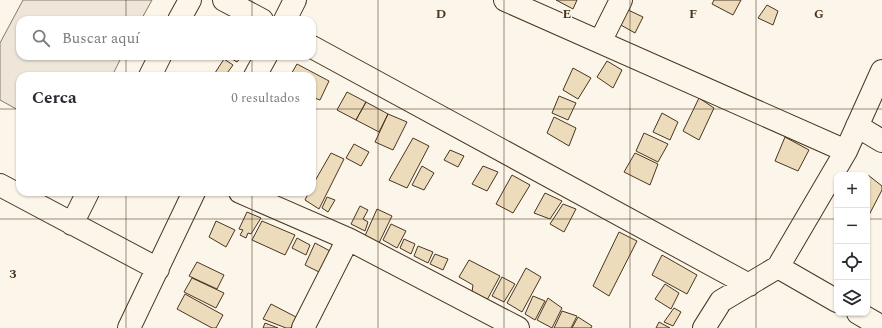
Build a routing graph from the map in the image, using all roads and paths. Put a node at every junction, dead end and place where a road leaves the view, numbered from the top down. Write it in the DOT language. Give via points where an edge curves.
graph roads {
  1 [pos="190,0"];
  2 [pos="224,0"];
  3 [pos="295,0"];
  4 [pos="505,0"];
  5 [pos="621,0"];
  6 [pos="181,16"];
  7 [pos="254,16"];
  8 [pos="287,16"];
  9 [pos="600,42"];
  10 [pos="316,49"];
  11 [pos="158,60"];
  12 [pos="264,60"];
  13 [pos="882,71"];
  14 [pos="152,72"];
  15 [pos="257,72"];
  16 [pos="857,126"];
  17 [pos="882,141"];
  18 [pos="846,151"];
  19 [pos="0,184"];
  20 [pos="16,193"];
  21 [pos="22,196"];
  22 [pos="86,196"];
  23 [pos="192,196"];
  24 [pos="249,196"];
  25 [pos="72,224"];
  26 [pos="348,239"];
  27 [pos="778,267"];
  28 [pos="158,270"];
  29 [pos="749,285"];
  30 [pos="834,299"];
  31 [pos="863,316"];
  32 [pos="515,327"];
  33 [pos="882,327"];
  34 [pos="129,328"];
  35 [pos="303,328"];
  36 [pos="704,328"];
  1 -- 6 [label="street"];
  2 -- 7 [label="street"];
  3 -- 8 [label="street"];
  4 -- 9 [label="street"];
  5 -- 9 [label="street"];
  9 -- 18 [label="street"];
  10 -- 29 [label="street"];
  11 -- 14 [label="street"];
  12 -- 15 [label="street"];
  13 -- 16 [label="street"];
  16 -- 17 [label="street"];
  16 -- 18 [label="street"];
  18 -- 27 [label="street"];
  19 -- 20 [label="street"];
  21 -- 25 [label="street"];
  22 -- 25 [label="street"];
  23 -- 28 [label="street"];
  24 -- 26 [label="street"];
  25 -- 28 [label="street"];
  26 -- 32 [label="street"];
  26 -- 35 [label="street"];
  27 -- 29 [label="street"];
  27 -- 30 [label="street"];
  28 -- 34 [label="street"];
  29 -- 36 [label="street" via="721,301"];
  31 -- 33 [label="street"];
}
